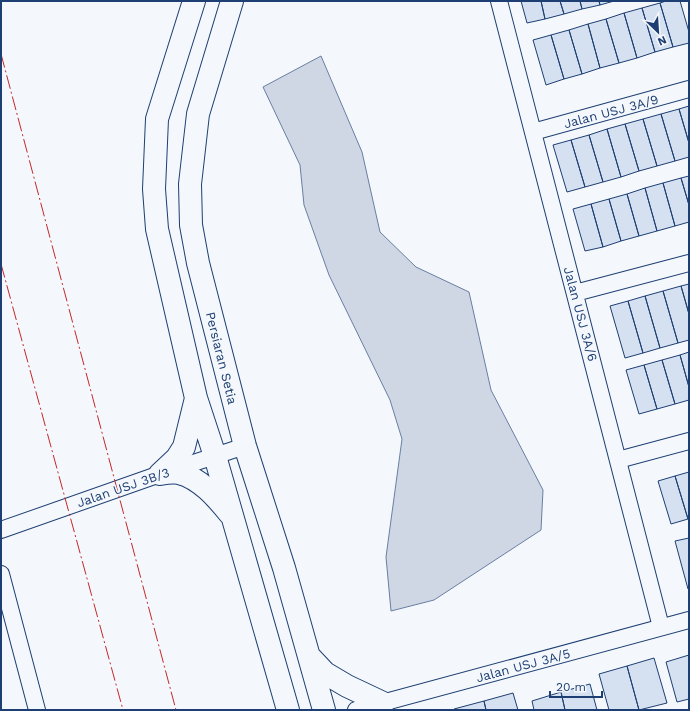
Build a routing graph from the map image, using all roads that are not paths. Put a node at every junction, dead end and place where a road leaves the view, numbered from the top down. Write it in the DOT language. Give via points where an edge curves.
graph roads {
  1 [pos="194,1"];
  2 [pos="232,1"];
  3 [pos="499,1"];
  4 [pos="689,89"];
  5 [pos="533,132"];
  6 [pos="689,263"];
  7 [pos="575,292"];
  8 [pos="196,398"];
  9 [pos="689,441"];
  10 [pos="245,446"];
  11 [pos="215,456"];
  12 [pos="618,460"];
  13 [pos="160,474"];
  14 [pos="233,518"];
  15 [pos="1,530"];
  16 [pos="1,574"];
  17 [pos="689,620"];
  18 [pos="662,627"];
  19 [pos="308,655"];
  20 [pos="398,704"];
  21 [pos="32,708"];
  22 [pos="288,710"];
  23 [pos="324,710"];
  24 [pos="358,710"];
  1 -- 8 [label="main road" via="157,119 154,189 158,237"];
  2 -- 10 [label="main road, Persiaran Setia" via="198,114 190,184 190,218 198,263"];
  3 -- 5 [label="street, Jalan USJ 3A/6"];
  4 -- 5 [label="street, Jalan USJ 3A/9"];
  5 -- 7 [label="street, Jalan USJ 3A/6"];
  6 -- 7 [label="street"];
  7 -- 12 [label="street, Jalan USJ 3A/6"];
  8 -- 11 [label="main road"];
  8 -- 13 [label="main road" via="184,447 177,458"];
  9 -- 12 [label="street"];
  10 -- 11 [label="street, Jalan USJ 3B/3"];
  10 -- 19 [label="main road, Persiaran Setia" via="284,568"];
  11 -- 13 [label="street, Jalan USJ 3B/3"];
  11 -- 14 [label="main road"];
  12 -- 18 [label="street, Jalan USJ 3A/6"];
  13 -- 14 [label="main road" via="178,473 190,477 220,502"];
  13 -- 15 [label="street, Jalan USJ 3B/3"];
  14 -- 22 [label="main road"];
  16 -- 21 [label="street"];
  17 -- 18 [label="street, Jalan USJ 3A/5"];
  18 -- 20 [label="street, Jalan USJ 3A/5"];
  19 -- 20 [label="main road" via="325,672 347,686"];
  19 -- 23 [label="main road, Persiaran Setia"];
  20 -- 24 [label="street, Jalan USJ 3A/5"];
}
